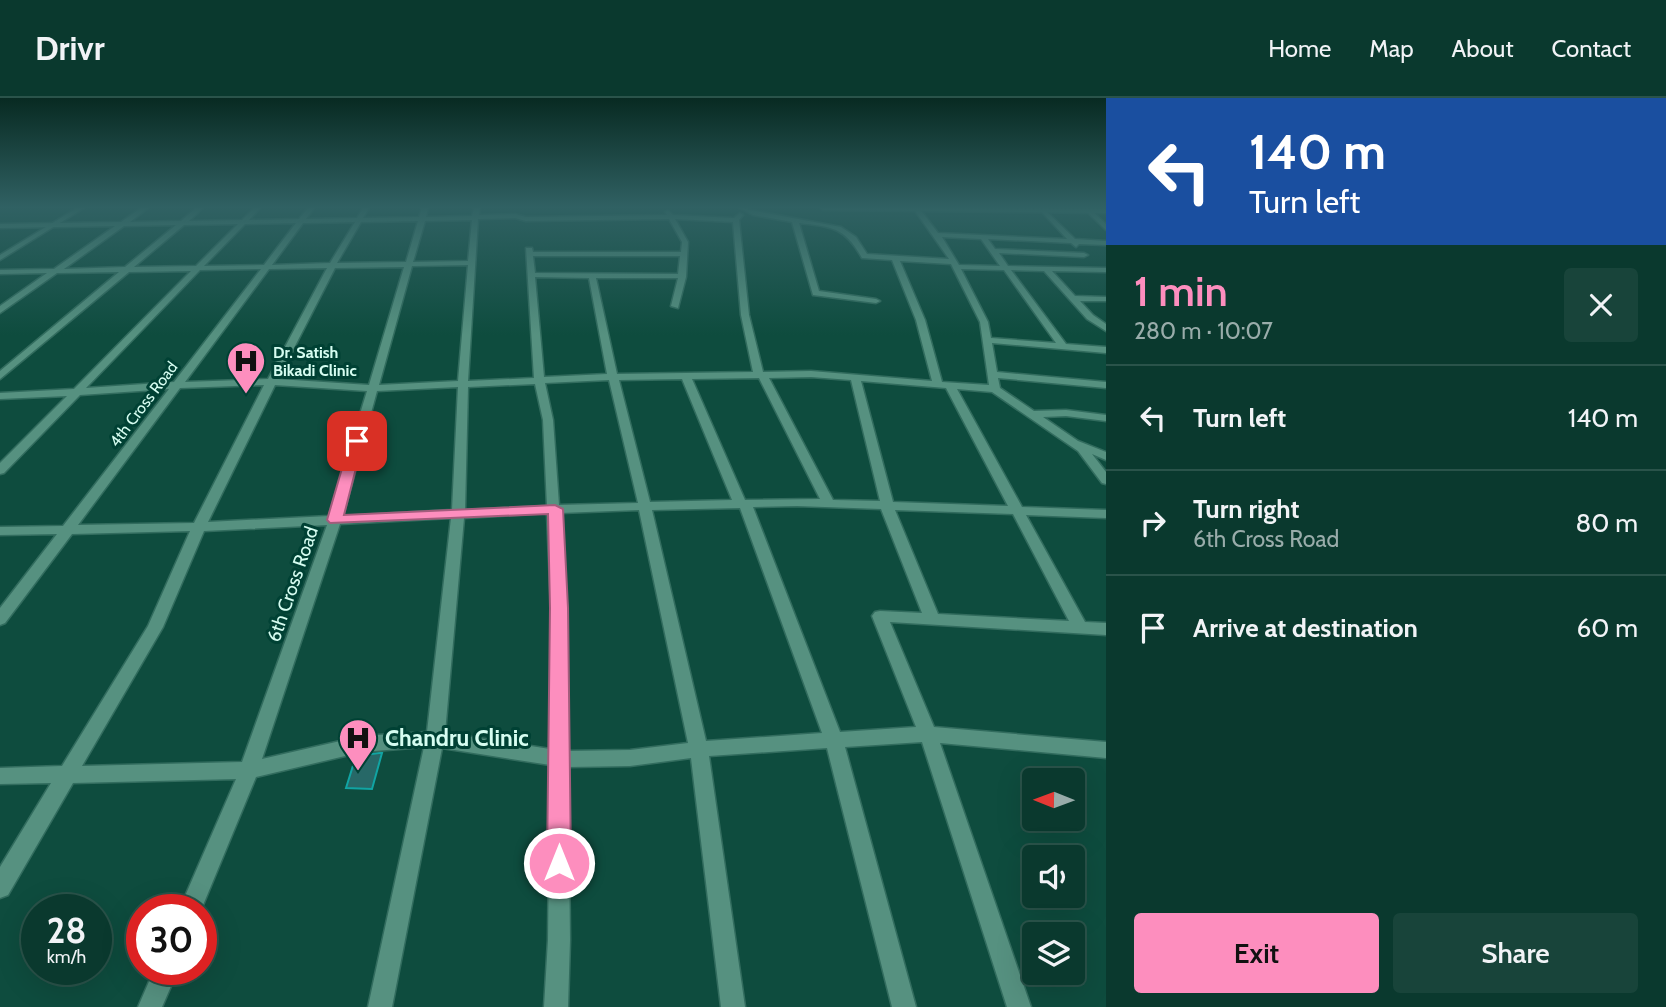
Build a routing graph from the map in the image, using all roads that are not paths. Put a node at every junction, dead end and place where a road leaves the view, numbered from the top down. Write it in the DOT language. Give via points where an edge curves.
graph roads {
  1 [pos="85,250"];
  2 [pos="151,250"];
  3 [pos="214,250"];
  4 [pos="280,250"];
  5 [pos="341,250"];
  6 [pos="414,250"];
  7 [pos="473,250"];
  8 [pos="684,250"];
  9 [pos="739,250"];
  10 [pos="803,250"];
  11 [pos="861,250"];
  12 [pos="946,250"];
  13 [pos="1080,250"];
  14 [pos="993,251"];
  15 [pos="684,254"];
  16 [pos="1084,255"];
  17 [pos="895,258"];
  18 [pos="472,263"];
  19 [pos="410,264"];
  20 [pos="955,265"];
  21 [pos="332,266"];
  22 [pos="267,267"];
  23 [pos="197,268"];
  24 [pos="1006,268"];
  25 [pos="1046,269"];
  26 [pos="129,270"];
  27 [pos="1102,270"];
  28 [pos="55,271"];
  29 [pos="0,272"];
  30 [pos="532,275"];
  31 [pos="592,275"];
  32 [pos="682,276"];
  33 [pos="1073,298"];
  34 [pos="1106,299"];
  35 [pos="876,300"];
  36 [pos="675,306"];
  37 [pos="0,310"];
  38 [pos="1106,328"];
  39 [pos="987,340"];
  40 [pos="1063,347"];
  41 [pos="1106,351"];
  42 [pos="761,375"];
  43 [pos="993,375"];
  44 [pos="0,376"];
  45 [pos="612,377"];
  46 [pos="686,377"];
  47 [pos="855,377"];
  48 [pos="539,380"];
  49 [pos="270,384"];
  50 [pos="463,384"];
  51 [pos="1106,385"];
  52 [pos="176,386"];
  53 [pos="944,386"];
  54 [pos="372,388"];
  55 [pos="995,389"];
  56 [pos="72,394"];
  57 [pos="0,396"];
  58 [pos="1030,414"];
  59 [pos="1106,418"];
  60 [pos="1063,436"];
  61 [pos="1106,456"];
  62 [pos="0,470"];
  63 [pos="1106,480"];
  64 [pos="742,504"];
  65 [pos="829,504"];
  66 [pos="645,507"];
  67 [pos="888,507"];
  68 [pos="555,509"];
  69 [pos="1017,512"];
  70 [pos="458,514"];
  71 [pos="1106,514"];
  72 [pos="335,520"];
  73 [pos="199,527"];
  74 [pos="0,531"];
  75 [pos="69,531"];
  76 [pos="0,619"];
  77 [pos="933,620"];
  78 [pos="1080,627"];
  79 [pos="1106,629"];
  80 [pos="928,734"];
  81 [pos="435,739"];
  82 [pos="834,741"];
  83 [pos="699,749"];
  84 [pos="1106,750"];
  85 [pos="559,759"];
  86 [pos="249,770"];
  87 [pos="67,774"];
  88 [pos="0,776"];
  89 [pos="0,887"];
  90 [pos="197,894"];
  91 [pos="160,985"];
  92 [pos="150,1007"];
  93 [pos="380,1007"];
  94 [pos="556,1007"];
  95 [pos="733,1007"];
  96 [pos="904,1007"];
  97 [pos="1018,1007"];
  1 -- 28 [label="street"];
  2 -- 26 [label="street"];
  3 -- 23 [label="street"];
  4 -- 22 [label="street, 4th Cross Road"];
  5 -- 21 [label="street"];
  6 -- 19 [label="street, 6th Cross Road"];
  7 -- 18 [label="street"];
  8 -- 15 [label="street"];
  9 -- 42 [label="street" via="745,315"];
  10 -- 35 [label="street" via="816,293"];
  11 -- 17 [label="street" via="865,256"];
  12 -- 20 [label="street"];
  13 -- 16 [label="street"];
  14 -- 16 [label="street"];
  14 -- 24 [label="street"];
  15 -- 30 [label="street" via="530,252"];
  15 -- 32 [label="street"];
  16 -- 27 [label="street"];
  17 -- 20 [label="street"];
  17 -- 53 [label="street"];
  18 -- 19 [label="street"];
  18 -- 50 [label="street"];
  19 -- 21 [label="street"];
  19 -- 54 [label="street, 6th Cross Road"];
  20 -- 24 [label="street"];
  20 -- 39 [label="street" via="984,322"];
  21 -- 22 [label="street"];
  21 -- 49 [label="street"];
  22 -- 23 [label="street"];
  22 -- 52 [label="street, 4th Cross Road"];
  23 -- 26 [label="street"];
  23 -- 56 [label="street"];
  24 -- 25 [label="street"];
  24 -- 40 [label="street"];
  25 -- 27 [label="street"];
  25 -- 33 [label="street"];
  26 -- 28 [label="street"];
  26 -- 44 [label="street"];
  28 -- 29 [label="street"];
  28 -- 37 [label="street"];
  30 -- 31 [label="street"];
  30 -- 48 [label="street"];
  31 -- 32 [label="street"];
  31 -- 45 [label="street"];
  32 -- 36 [label="street"];
  33 -- 34 [label="street"];
  33 -- 38 [label="street"];
  39 -- 40 [label="street"];
  39 -- 43 [label="street"];
  40 -- 41 [label="street"];
  42 -- 46 [label="street"];
  42 -- 47 [label="street"];
  42 -- 65 [label="street"];
  43 -- 51 [label="street"];
  43 -- 55 [label="street"];
  45 -- 46 [label="street"];
  45 -- 48 [label="street"];
  45 -- 66 [label="street"];
  46 -- 64 [label="street"];
  47 -- 53 [label="street"];
  47 -- 67 [label="street"];
  48 -- 50 [label="street"];
  48 -- 68 [label="street" via="548,420"];
  49 -- 52 [label="street"];
  49 -- 54 [label="street"];
  49 -- 73 [label="street"];
  50 -- 54 [label="street"];
  50 -- 70 [label="street"];
  52 -- 56 [label="street"];
  52 -- 75 [label="street, 4th Cross Road"];
  53 -- 55 [label="street"];
  53 -- 69 [label="street"];
  54 -- 72 [label="street, 6th Cross Road"];
  55 -- 58 [label="street"];
  56 -- 57 [label="street"];
  56 -- 62 [label="street"];
  58 -- 59 [label="street"];
  58 -- 60 [label="street"];
  60 -- 61 [label="street"];
  60 -- 63 [label="street" via="1082,449"];
  64 -- 65 [label="street"];
  64 -- 66 [label="street"];
  64 -- 82 [label="street"];
  65 -- 67 [label="street"];
  66 -- 68 [label="street"];
  66 -- 83 [label="street"];
  67 -- 69 [label="street"];
  67 -- 77 [label="street"];
  68 -- 70 [label="street"];
  68 -- 85 [label="street"];
  69 -- 71 [label="street"];
  69 -- 78 [label="street"];
  70 -- 72 [label="street"];
  70 -- 81 [label="street"];
  72 -- 73 [label="street"];
  72 -- 86 [label="street, 6th Cross Road"];
  73 -- 75 [label="street"];
  73 -- 87 [label="street" via="155,627"];
  74 -- 75 [label="street"];
  75 -- 76 [label="street, 4th Cross Road"];
  77 -- 78 [label="street"];
  77 -- 80 [label="street" via="880,616"];
  78 -- 79 [label="street"];
  80 -- 82 [label="street"];
  80 -- 84 [label="street"];
  80 -- 97 [label="street"];
  81 -- 85 [label="street"];
  81 -- 86 [label="street" via="362,744"];
  81 -- 93 [label="street"];
  82 -- 83 [label="street"];
  82 -- 96 [label="street"];
  83 -- 85 [label="street" via="630,758"];
  83 -- 95 [label="street"];
  85 -- 94 [label="street"];
  86 -- 87 [label="street"];
  86 -- 90 [label="street, 6th Cross Road"];
  87 -- 88 [label="street"];
  87 -- 89 [label="street"];
  91 -- 92 [label="street"];
}
